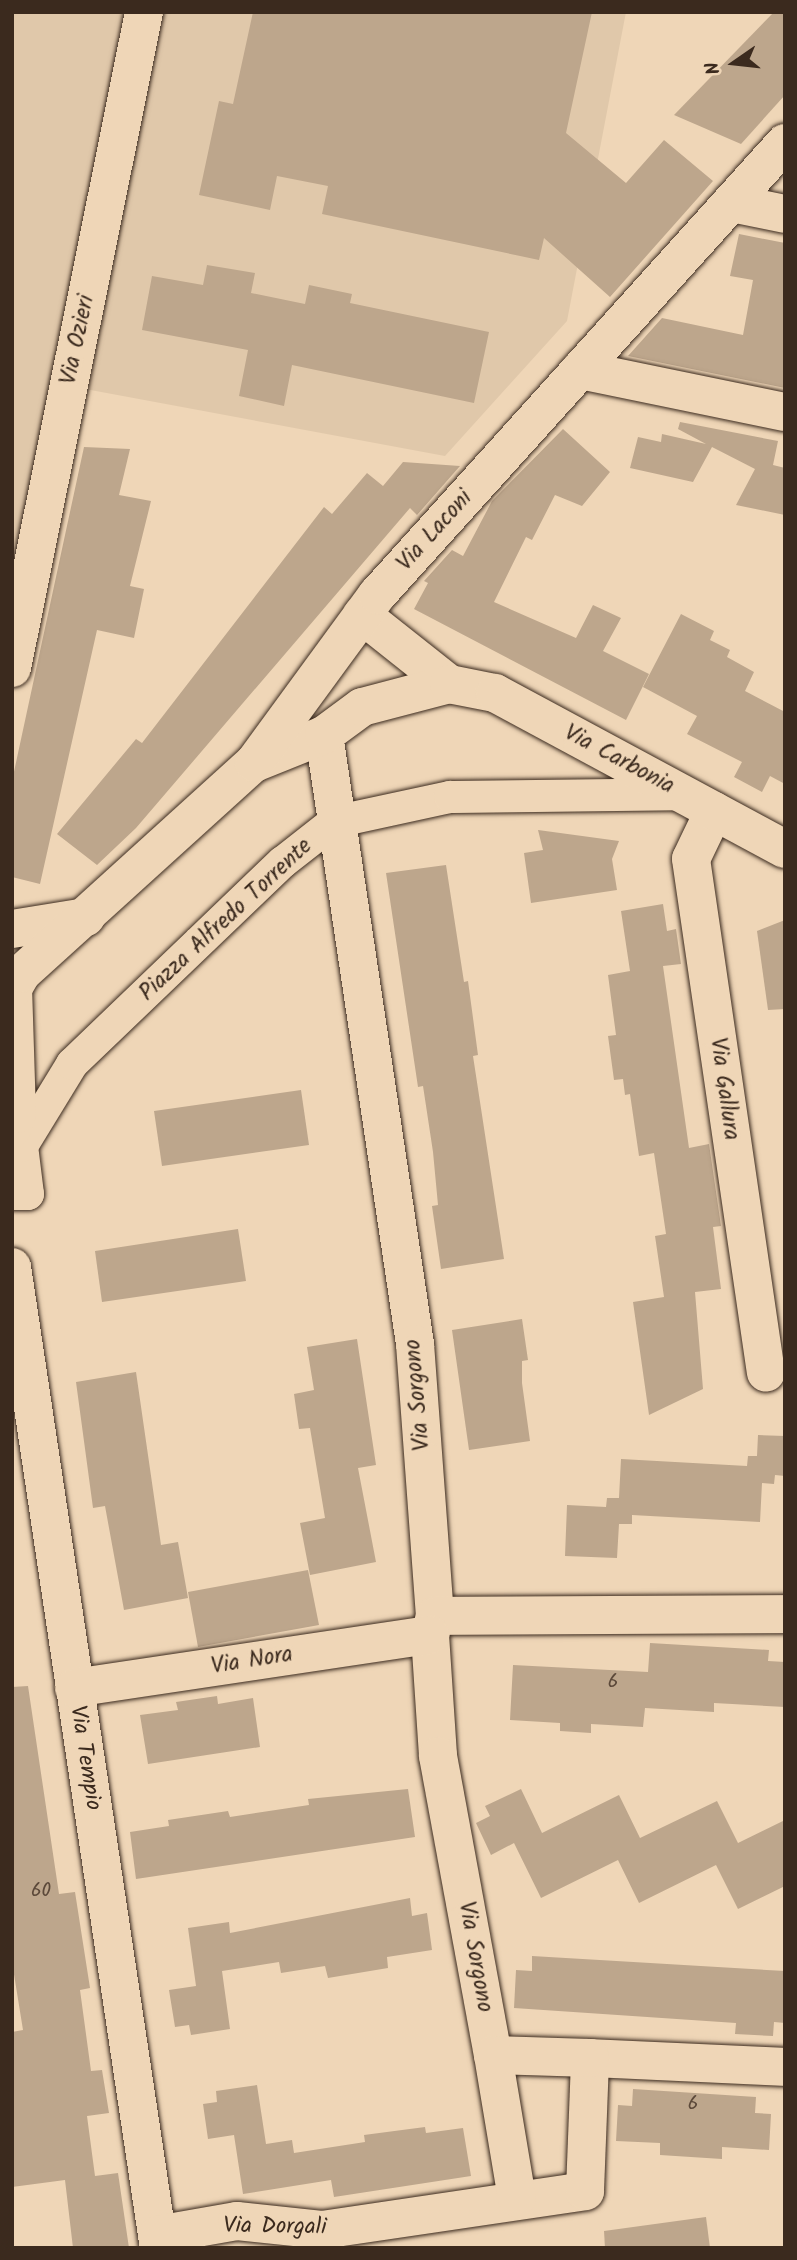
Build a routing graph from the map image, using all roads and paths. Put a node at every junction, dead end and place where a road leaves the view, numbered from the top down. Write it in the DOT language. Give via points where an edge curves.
graph roads {
  1 [pos="144,12"];
  2 [pos="785,143"];
  3 [pos="731,203"];
  4 [pos="785,214"];
  5 [pos="580,370"];
  6 [pos="785,412"];
  7 [pos="362,615"];
  8 [pos="12,668"];
  9 [pos="449,684"];
  10 [pos="324,735"];
  11 [pos="254,763"];
  12 [pos="698,802"];
  13 [pos="334,822"];
  14 [pos="785,849"];
  15 [pos="86,917"];
  16 [pos="12,929"];
  17 [pos="15,973"];
  18 [pos="12,1129"];
  19 [pos="12,1194"];
  20 [pos="12,1267"];
  21 [pos="766,1373"];
  22 [pos="785,1614"];
  23 [pos="433,1625"];
  24 [pos="74,1688"];
  25 [pos="493,2055"];
  26 [pos="590,2058"];
  27 [pos="785,2067"];
  28 [pos="517,2198"];
  29 [pos="158,2241"];
  1 -- 8 [label="street, Via Ozieri"];
  2 -- 3 [label="street, Via Laconi"];
  3 -- 4 [label="street"];
  3 -- 5 [label="street, Via Laconi"];
  5 -- 6 [label="street"];
  5 -- 7 [label="street, Via Laconi"];
  7 -- 9 [label="street, Via Carbonia"];
  7 -- 11 [label="street, Via Laconi"];
  9 -- 10 [label="street, Via Carbonia" via="362,707"];
  9 -- 12 [label="street, Via Carbonia" via="495,693"];
  10 -- 11 [label="street, Via Carbonia"];
  10 -- 13 [label="street, Via Sorgono"];
  11 -- 15 [label="street, Via Laconi"];
  12 -- 13 [label="street, Piazza Alfredo Torrente" via="450,797"];
  12 -- 14 [label="street, Via Carbonia"];
  12 -- 21 [label="street, Via Gallura" via="691,859"];
  13 -- 19 [label="street, Piazza Alfredo Torrente" via="282,862 72,1064 22,1146 28,1194"];
  13 -- 23 [label="street, Via Sorgono" via="415,1344"];
  15 -- 16 [label="street"];
  15 -- 17 [label="street"];
  17 -- 18 [label="street" via="17,1114"];
  20 -- 24 [label="street, Via Tempio"];
  22 -- 23 [label="street, Via Nora"];
  23 -- 24 [label="street, Via Nora"];
  23 -- 25 [label="street, Via Sorgono" via="438,1756"];
  24 -- 29 [label="street, Via Tempio"];
  25 -- 26 [label="street"];
  25 -- 28 [label="street"];
  26 -- 27 [label="street"];
  26 -- 28 [label="street, Via Dorgali" via="584,2191"];
  28 -- 29 [label="street, Via Dorgali" via="322,2230 237,2221"];
}
